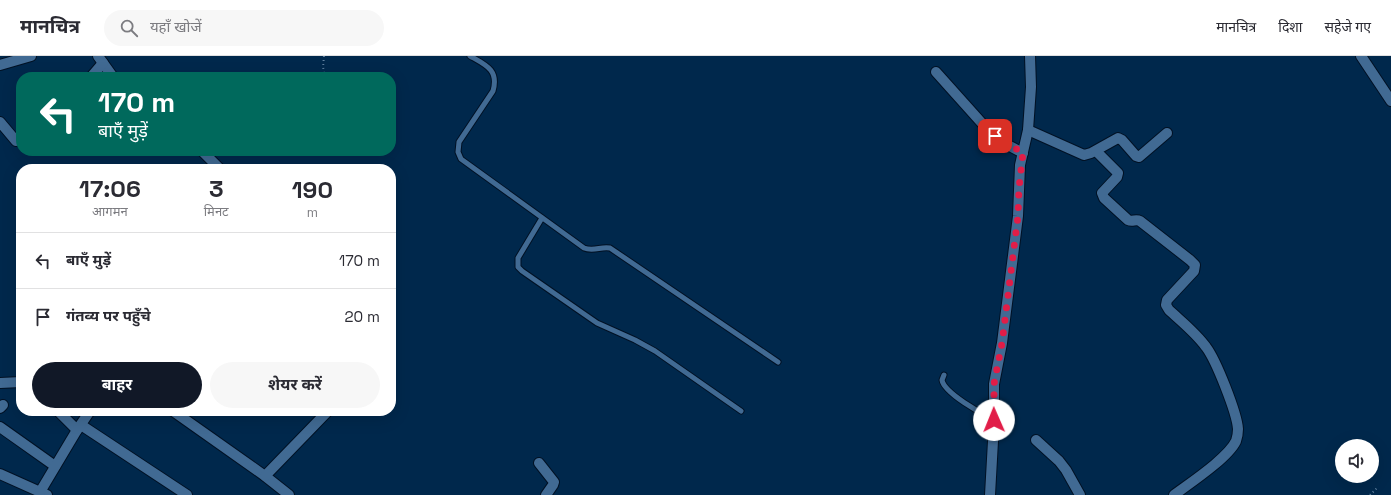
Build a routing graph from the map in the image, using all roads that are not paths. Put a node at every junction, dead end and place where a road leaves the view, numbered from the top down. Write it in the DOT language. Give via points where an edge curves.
graph roads {
  1 [pos="31,56"];
  2 [pos="470,56"];
  3 [pos="1030,56"];
  4 [pos="1361,56"];
  5 [pos="100,60"];
  6 [pos="0,65"];
  7 [pos="94,72"];
  8 [pos="109,72"];
  9 [pos="936,72"];
  10 [pos="1391,102"];
  11 [pos="0,122"];
  12 [pos="1028,130"];
  13 [pos="1167,133"];
  14 [pos="16,140"];
  15 [pos="1096,151"];
  16 [pos="1023,152"];
  17 [pos="207,156"];
  18 [pos="215,164"];
  19 [pos="542,218"];
  20 [pos="778,362"];
  21 [pos="944,375"];
  22 [pos="16,382"];
  23 [pos="0,384"];
  24 [pos="741,411"];
  25 [pos="65,416"];
  26 [pos="87,416"];
  27 [pos="180,416"];
  28 [pos="323,416"];
  29 [pos="994,420"];
  30 [pos="0,427"];
  31 [pos="79,427"];
  32 [pos="1036,440"];
  33 [pos="538,463"];
  34 [pos="55,466"];
  35 [pos="0,474"];
  36 [pos="264,476"];
  37 [pos="43,494"];
  38 [pos="187,495"];
  39 [pos="289,495"];
  40 [pos="546,495"];
  41 [pos="990,495"];
  42 [pos="1080,495"];
  43 [pos="1174,495"];
  1 -- 6 [label="street"];
  2 -- 19 [label="lane" via="492,71 495,84 459,142 459,155 464,162"];
  3 -- 12 [label="street"];
  4 -- 10 [label="street"];
  5 -- 7 [label="street"];
  5 -- 8 [label="street"];
  9 -- 16 [label="street" via="988,130 1002,142"];
  11 -- 14 [label="street"];
  12 -- 15 [label="street" via="1080,155"];
  12 -- 16 [label="street"];
  13 -- 15 [label="street" via="1139,157 1120,139"];
  15 -- 43 [label="street" via="1118,173 1118,177 1102,193 1104,198 1128,220 1140,222 1195,265 1194,271 1166,305 1207,348 1236,418 1236,440 1228,453"];
  16 -- 29 [label="street" via="1018,216 1002,343 994,384"];
  17 -- 18 [label="street"];
  19 -- 20 [label="lane" via="584,248 591,250 606,247 615,251"];
  19 -- 24 [label="lane" via="518,258 518,267 522,271 597,323 655,351"];
  21 -- 29 [label="lane" via="942,383 945,386 970,407"];
  22 -- 23 [label="street"];
  25 -- 31 [label="street"];
  26 -- 31 [label="street"];
  27 -- 36 [label="street"];
  28 -- 36 [label="street"];
  29 -- 41 [label="street"];
  30 -- 34 [label="street"];
  31 -- 34 [label="street"];
  31 -- 38 [label="street"];
  32 -- 42 [label="street" via="1059,461"];
  33 -- 40 [label="street" via="554,482"];
  34 -- 37 [label="street"];
  35 -- 37 [label="street"];
  36 -- 39 [label="street"];
}
